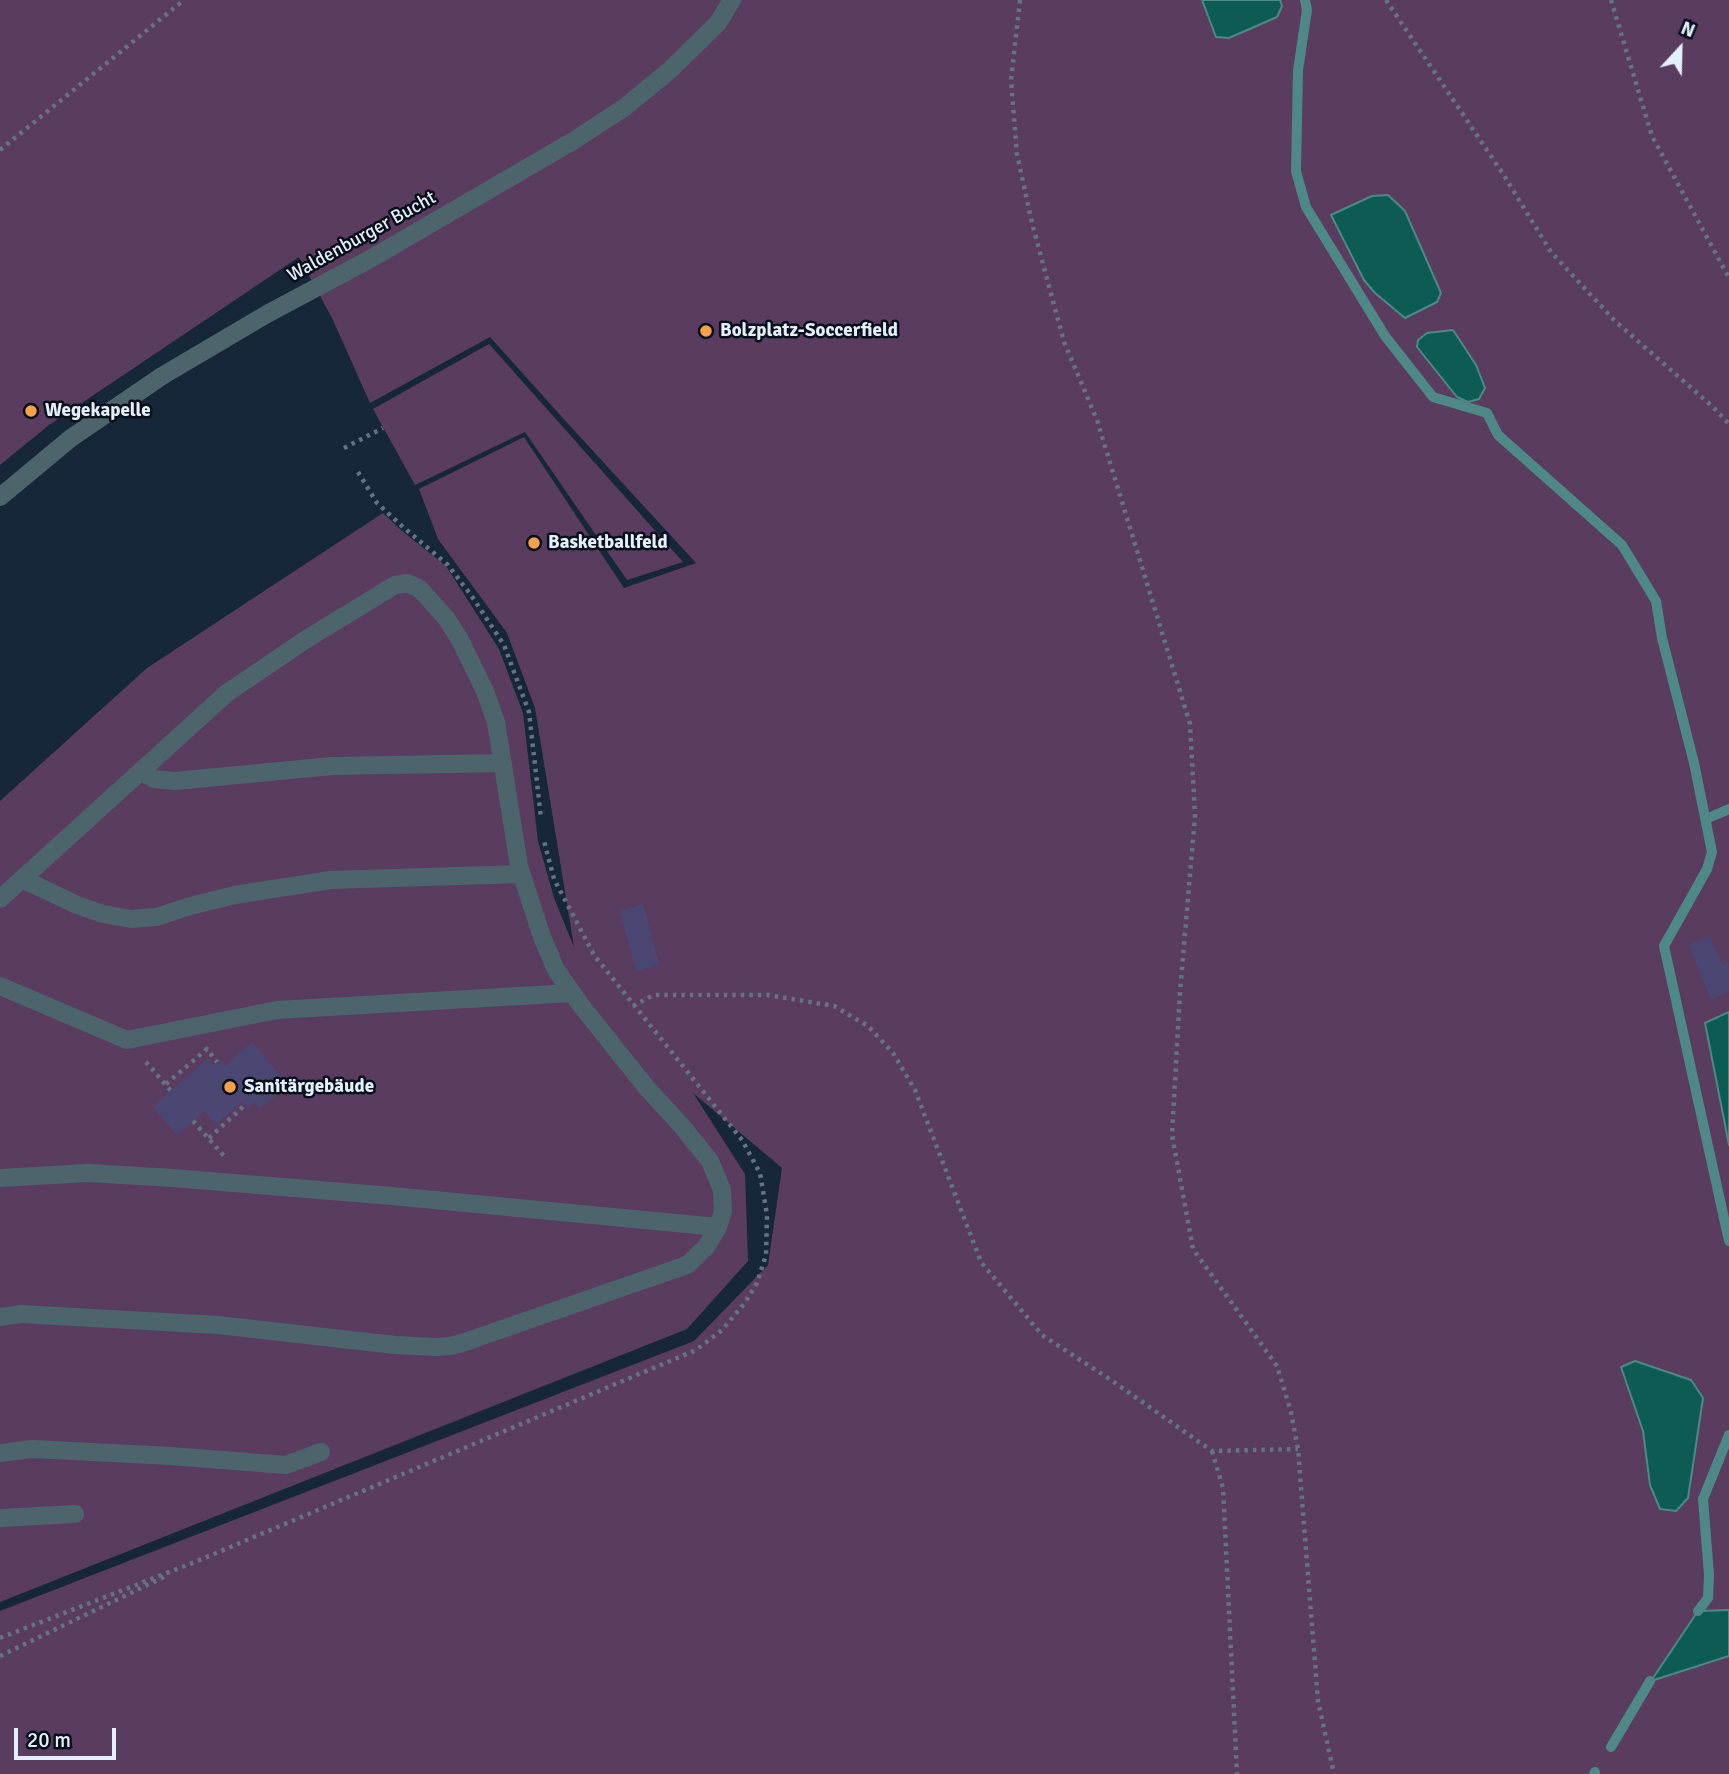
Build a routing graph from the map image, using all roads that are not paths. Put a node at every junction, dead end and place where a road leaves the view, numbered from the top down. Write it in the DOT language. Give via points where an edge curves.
graph roads {
  1 [pos="732,0"];
  2 [pos="0,497"];
  3 [pos="503,763"];
  4 [pos="141,771"];
  5 [pos="522,874"];
  6 [pos="22,879"];
  7 [pos="0,899"];
  8 [pos="0,986"];
  9 [pos="572,993"];
  10 [pos="0,1178"];
  11 [pos="718,1227"];
  12 [pos="0,1317"];
  13 [pos="321,1452"];
  14 [pos="0,1453"];
  15 [pos="75,1514"];
  16 [pos="0,1518"];
  1 -- 2 [label="street, Waldenburger Bucht" via="718,23 625,107 162,376 71,438"];
  3 -- 4 [label="street" via="332,766 175,781 155,779"];
  3 -- 4 [label="street" via="496,722 459,638 433,602 407,583 395,584 227,692"];
  3 -- 5 [label="street"];
  4 -- 6 [label="street"];
  5 -- 6 [label="street" via="330,880 235,895 156,917 131,919 77,905"];
  5 -- 9 [label="street" via="541,937"];
  6 -- 7 [label="street"];
  8 -- 9 [label="street" via="127,1040 277,1010"];
  9 -- 11 [label="street" via="710,1161 722,1190"];
  10 -- 11 [label="street" via="88,1173"];
  11 -- 12 [label="street" via="687,1265 451,1346 395,1345 218,1325 22,1314"];
  13 -- 14 [label="street" via="286,1465 33,1449"];
  15 -- 16 [label="street"];
}
